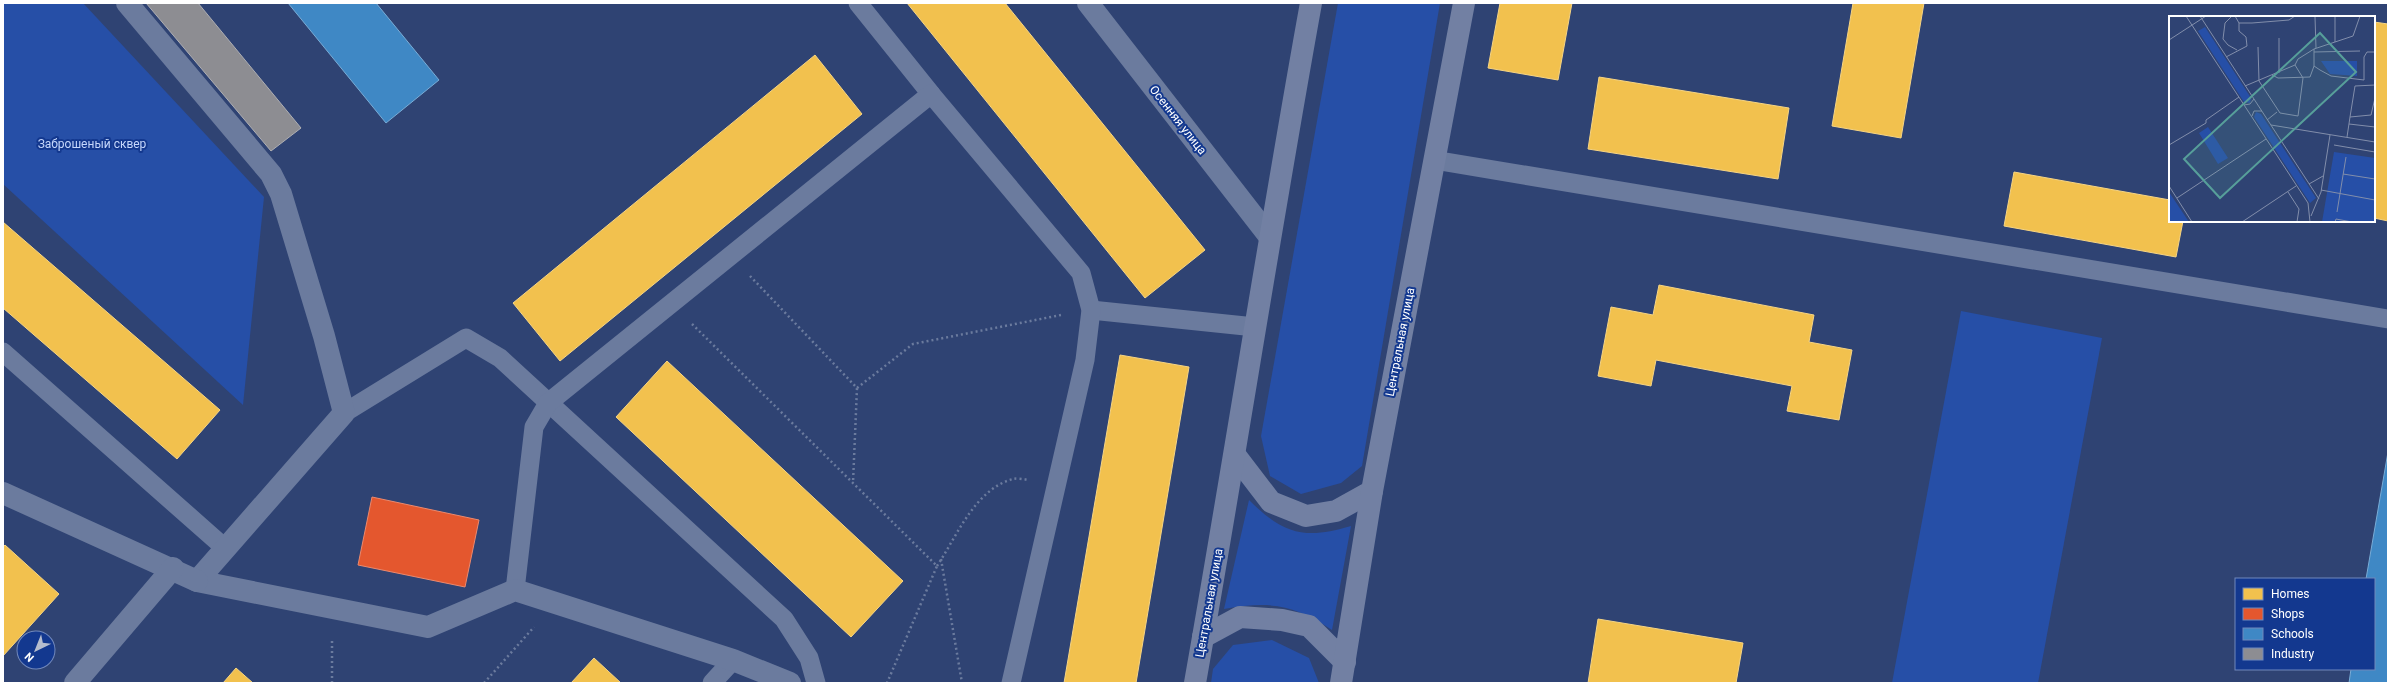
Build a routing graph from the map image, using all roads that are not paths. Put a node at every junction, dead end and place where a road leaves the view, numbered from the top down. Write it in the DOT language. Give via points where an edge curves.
graph roads {
  1 [pos="127,3"];
  2 [pos="858,3"];
  3 [pos="1088,3"];
  4 [pos="1311,3"];
  5 [pos="1464,3"];
  6 [pos="931,94"];
  7 [pos="1434,160"];
  8 [pos="1269,236"];
  9 [pos="1091,310"];
  10 [pos="2388,319"];
  11 [pos="1255,327"];
  12 [pos="3,352"];
  13 [pos="548,402"];
  14 [pos="344,414"];
  15 [pos="1234,456"];
  16 [pos="1372,491"];
  17 [pos="3,493"];
  18 [pos="226,549"];
  19 [pos="173,568"];
  20 [pos="197,581"];
  21 [pos="515,590"];
  22 [pos="1203,637"];
  23 [pos="733,660"];
  24 [pos="1345,662"];
  25 [pos="75,683"];
  26 [pos="712,683"];
  27 [pos="790,683"];
  28 [pos="816,683"];
  29 [pos="1011,683"];
  30 [pos="1195,683"];
  31 [pos="1341,683"];
  1 -- 14 [label="street" via="272,174 322,328"];
  2 -- 6 [label="lane"];
  3 -- 8 [label="street, Осенняя улица"];
  4 -- 8 [label="street, Центральная улица"];
  5 -- 7 [label="street, Центральная улица"];
  6 -- 9 [label="lane" via="1081,273"];
  6 -- 13 [label="lane"];
  7 -- 10 [label="lane"];
  7 -- 16 [label="street, Центральная улица"];
  8 -- 11 [label="street, Центральная улица"];
  9 -- 11 [label="lane"];
  9 -- 29 [label="lane" via="1085,360"];
  11 -- 15 [label="street, Центральная улица"];
  12 -- 18 [label="lane"];
  13 -- 14 [label="lane" via="500,358 466,338"];
  13 -- 21 [label="lane" via="534,427"];
  13 -- 28 [label="lane" via="784,619 809,658"];
  14 -- 18 [label="street"];
  15 -- 16 [label="street" via="1272,502 1306,516 1336,511"];
  15 -- 22 [label="street, Центральная улица"];
  16 -- 24 [label="street, Центральная улица"];
  17 -- 19 [label="street"];
  18 -- 20 [label="street"];
  19 -- 20 [label="street"];
  19 -- 25 [label="street"];
  20 -- 21 [label="street" via="428,627"];
  21 -- 23 [label="street"];
  22 -- 24 [label="street" via="1240,617 1282,620 1309,626"];
  22 -- 30 [label="street, Центральная улица"];
  23 -- 26 [label="lane"];
  23 -- 27 [label="street"];
  24 -- 31 [label="street, Центральная улица"];
}
